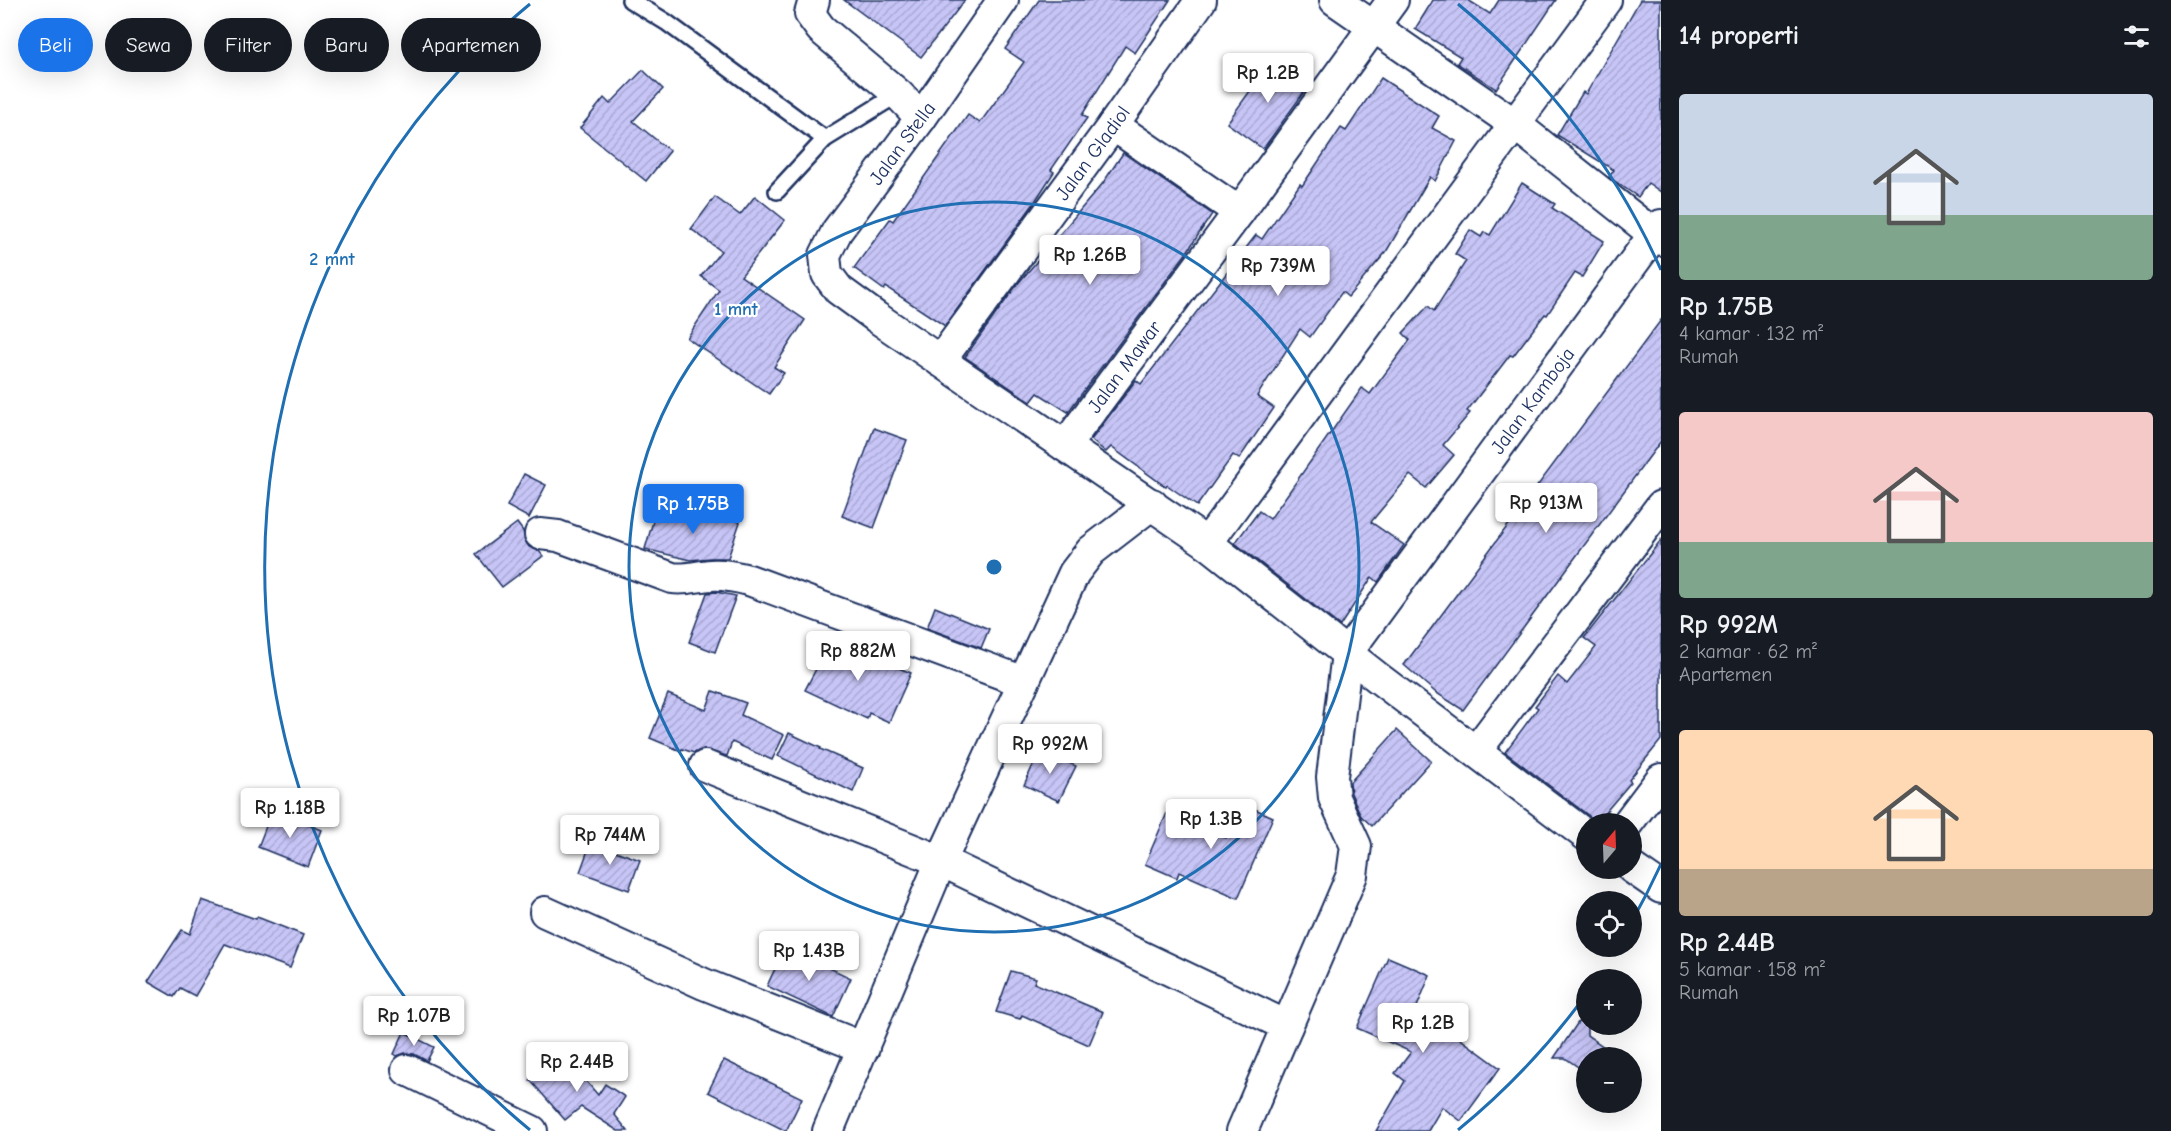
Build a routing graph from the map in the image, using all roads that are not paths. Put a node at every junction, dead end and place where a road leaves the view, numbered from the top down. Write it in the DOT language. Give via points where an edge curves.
graph roads {
  1 [pos="630,0"];
  2 [pos="814,0"];
  3 [pos="1003,0"];
  4 [pos="1201,0"];
  5 [pos="1335,0"];
  6 [pos="1393,0"];
  7 [pos="1606,0"];
  8 [pos="1374,27"];
  9 [pos="898,94"];
  10 [pos="921,118"];
  11 [pos="1113,125"];
  12 [pos="1516,125"];
  13 [pos="825,139"];
  14 [pos="777,190"];
  15 [pos="1239,212"];
  16 [pos="1659,233"];
  17 [pos="940,361"];
  18 [pos="1065,446"];
  19 [pos="1152,504"];
  20 [pos="1661,506"];
  21 [pos="540,534"];
  22 [pos="1207,543"];
  23 [pos="1347,653"];
  24 [pos="1024,682"];
  25 [pos="1476,751"];
  26 [pos="705,766"];
  27 [pos="1661,779"];
  28 [pos="1635,813"];
  29 [pos="1576,828"];
  30 [pos="941,861"];
  31 [pos="1642,875"];
  32 [pos="1661,888"];
  33 [pos="545,912"];
  34 [pos="1287,1026"];
  35 [pos="864,1048"];
  36 [pos="407,1070"];
  37 [pos="532,1131"];
  38 [pos="828,1131"];
  39 [pos="1242,1131"];
  1 -- 13 [label="lane"];
  2 -- 9 [label="street" via="810,14 821,29"];
  3 -- 10 [label="street, Jalan Stella"];
  4 -- 11 [label="street, Jalan Gladiol"];
  5 -- 8 [label="street"];
  6 -- 8 [label="street, Jalan Mawar"];
  7 -- 12 [label="street"];
  8 -- 12 [label="street"];
  8 -- 15 [label="street, Jalan Mawar"];
  9 -- 10 [label="street"];
  9 -- 13 [label="lane"];
  10 -- 17 [label="street, Jalan Stella" via="837,231 825,255 827,274 839,290"];
  11 -- 15 [label="street"];
  11 -- 17 [label="street, Jalan Gladiol"];
  12 -- 16 [label="street"];
  12 -- 22 [label="street"];
  13 -- 14 [label="lane"];
  15 -- 18 [label="street, Jalan Mawar"];
  16 -- 23 [label="street, Jalan Kamboja"];
  17 -- 18 [label="street"];
  18 -- 19 [label="street"];
  19 -- 22 [label="street"];
  19 -- 24 [label="street" via="1091,551 1074,573"];
  20 -- 25 [label="street"];
  21 -- 24 [label="street" via="558,536 672,578 724,575 749,580"];
  22 -- 23 [label="street"];
  23 -- 25 [label="street"];
  23 -- 34 [label="street" via="1332,777 1334,798 1356,846 1352,875"];
  24 -- 30 [label="street"];
  25 -- 29 [label="street"];
  26 -- 30 [label="street"];
  27 -- 28 [label="street"];
  30 -- 34 [label="street"];
  30 -- 35 [label="street"];
  31 -- 32 [label="street"];
  33 -- 35 [label="street" via="694,980"];
  34 -- 39 [label="street"];
  35 -- 38 [label="street"];
  36 -- 37 [label="street"];
}
